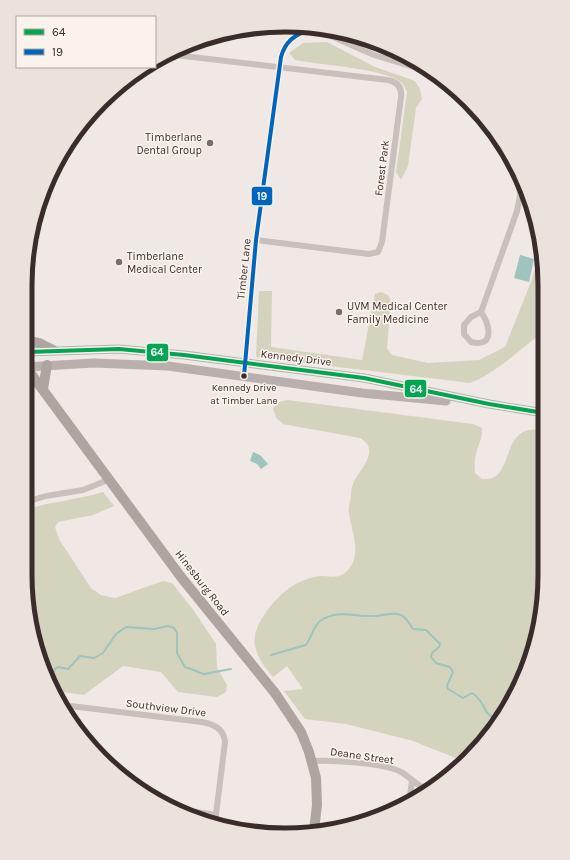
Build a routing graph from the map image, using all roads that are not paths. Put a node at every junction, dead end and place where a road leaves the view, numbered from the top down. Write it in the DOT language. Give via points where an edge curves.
graph roads {
  1 [pos="302,33"];
  2 [pos="332,37"];
  3 [pos="178,56"];
  4 [pos="414,67"];
  5 [pos="279,69"];
  6 [pos="520,190"];
  7 [pos="256,240"];
  8 [pos="481,312"];
  9 [pos="32,341"];
  10 [pos="53,350"];
  11 [pos="32,352"];
  12 [pos="245,364"];
  13 [pos="47,365"];
  14 [pos="32,366"];
  15 [pos="32,375"];
  16 [pos="244,376"];
  17 [pos="43,389"];
  18 [pos="489,404"];
  19 [pos="538,412"];
  20 [pos="108,480"];
  21 [pos="32,500"];
  22 [pos="68,706"];
  23 [pos="312,761"];
  24 [pos="412,781"];
  25 [pos="423,787"];
  26 [pos="410,795"];
  27 [pos="196,812"];
  28 [pos="216,815"];
  29 [pos="314,826"];
  1 -- 5 [label="street, Timber Lane" via="287,42"];
  2 -- 4 [label="street" via="374,55"];
  3 -- 5 [label="street"];
  5 -- 7 [label="street, Timber Lane"];
  5 -- 7 [label="street, Forest Park" via="388,80 399,86 401,97 383,235 380,249 369,254"];
  6 -- 8 [label="street" via="517,211"];
  7 -- 12 [label="street, Timber Lane"];
  8 -- 8 [label="street" via="471,317 464,325 464,334 471,342 480,342 489,334 489,325"];
  9 -- 10 [label="main road"];
  10 -- 11 [label="main road, Kennedy Drive"];
  10 -- 12 [label="main road, Kennedy Drive" via="119,350 184,355"];
  12 -- 16 [label="street, Timber Lane"];
  12 -- 18 [label="main road, Kennedy Drive" via="364,378"];
  13 -- 14 [label="main road, Kennedy Drive"];
  13 -- 16 [label="main road, Kennedy Drive" via="134,364"];
  13 -- 17 [label="main road"];
  15 -- 17 [label="main road, Hinesburg Road"];
  16 -- 18 [label="main road, Kennedy Drive" via="362,393"];
  17 -- 20 [label="main road, Hinesburg Road"];
  18 -- 19 [label="main road, Kennedy Drive"];
  20 -- 21 [label="street" via="83,490"];
  20 -- 23 [label="main road, Hinesburg Road" via="275,693 301,732"];
  22 -- 28 [label="street, Southview Drive" via="202,722 217,727 225,742"];
  23 -- 24 [label="street, Deane Street" via="392,769 403,773"];
  23 -- 29 [label="main road, Hinesburg Road" via="317,795"];
  24 -- 25 [label="street, Deane Street"];
  24 -- 26 [label="street"];
  27 -- 28 [label="street"];
}
